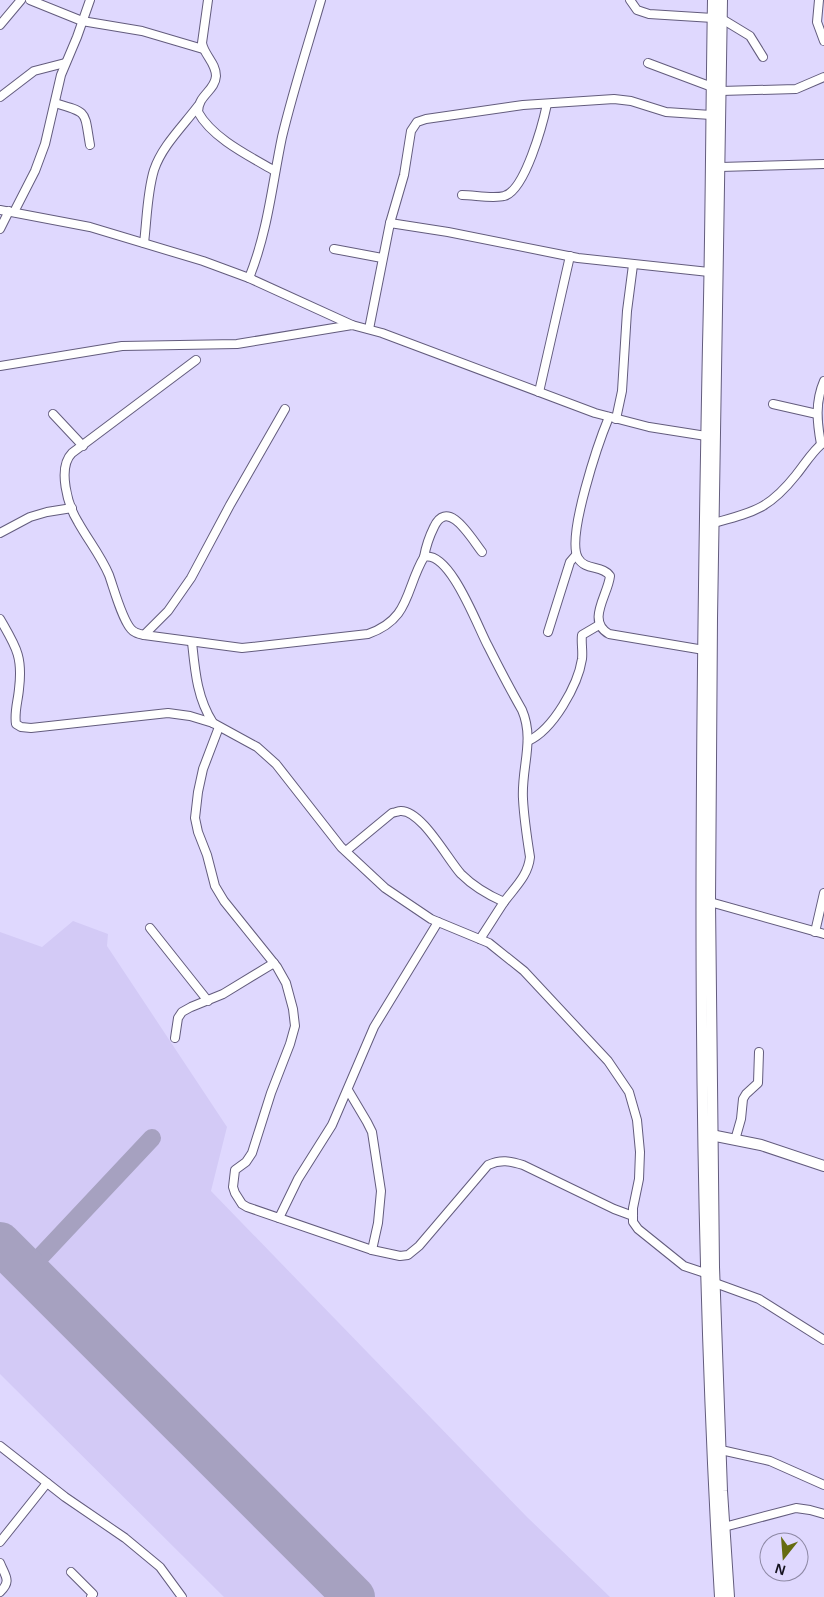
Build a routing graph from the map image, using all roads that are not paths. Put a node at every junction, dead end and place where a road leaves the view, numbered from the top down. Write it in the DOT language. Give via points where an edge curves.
graph roads {
  1 [pos="21,0"];
  2 [pos="30,0"];
  3 [pos="90,0"];
  4 [pos="208,0"];
  5 [pos="320,0"];
  6 [pos="630,0"];
  7 [pos="713,0"];
  8 [pos="722,0"];
  9 [pos="819,0"];
  10 [pos="718,19"];
  11 [pos="82,21"];
  12 [pos="0,25"];
  13 [pos="824,41"];
  14 [pos="203,49"];
  15 [pos="763,57"];
  16 [pos="65,63"];
  17 [pos="648,63"];
  18 [pos="824,77"];
  19 [pos="716,89"];
  20 [pos="0,97"];
  21 [pos="55,103"];
  22 [pos="547,104"];
  23 [pos="198,106"];
  24 [pos="711,115"];
  25 [pos="90,145"];
  26 [pos="824,164"];
  27 [pos="720,167"];
  28 [pos="275,170"];
  29 [pos="462,195"];
  30 [pos="0,210"];
  31 [pos="11,212"];
  32 [pos="390,223"];
  33 [pos="0,229"];
  34 [pos="144,243"];
  35 [pos="334,249"];
  36 [pos="570,256"];
  37 [pos="382,258"];
  38 [pos="633,265"];
  39 [pos="709,272"];
  40 [pos="248,278"];
  41 [pos="352,325"];
  42 [pos="369,329"];
  43 [pos="196,360"];
  44 [pos="0,366"];
  45 [pos="824,381"];
  46 [pos="539,392"];
  47 [pos="773,404"];
  48 [pos="285,409"];
  49 [pos="53,414"];
  50 [pos="817,414"];
  51 [pos="613,418"];
  52 [pos="706,436"];
  53 [pos="822,443"];
  54 [pos="83,446"];
  55 [pos="72,508"];
  56 [pos="714,523"];
  57 [pos="0,533"];
  58 [pos="482,552"];
  59 [pos="576,555"];
  60 [pos="424,557"];
  61 [pos="0,619"];
  62 [pos="599,624"];
  63 [pos="548,632"];
  64 [pos="144,635"];
  65 [pos="192,642"];
  66 [pos="704,650"];
  67 [pos="216,725"];
  68 [pos="528,741"];
  69 [pos="346,851"];
  70 [pos="824,893"];
  71 [pos="504,902"];
  72 [pos="710,902"];
  73 [pos="438,922"];
  74 [pos="150,928"];
  75 [pos="815,932"];
  76 [pos="824,934"];
  77 [pos="480,939"];
  78 [pos="274,964"];
  79 [pos="208,1001"];
  80 [pos="175,1038"];
  81 [pos="759,1052"];
  82 [pos="348,1090"];
  83 [pos="708,1135"];
  84 [pos="735,1140"];
  85 [pos="824,1166"];
  86 [pos="633,1216"];
  87 [pos="279,1218"];
  88 [pos="372,1250"];
  89 [pos="705,1273"];
  90 [pos="715,1284"];
  91 [pos="824,1340"];
  92 [pos="0,1446"];
  93 [pos="721,1450"];
  94 [pos="47,1483"];
  95 [pos="824,1484"];
  96 [pos="824,1514"];
  97 [pos="724,1527"];
  98 [pos="0,1542"];
  99 [pos="0,1563"];
  100 [pos="71,1572"];
  101 [pos="0,1592"];
  102 [pos="91,1597"];
  103 [pos="182,1597"];
  104 [pos="720,1597"];
  105 [pos="729,1597"];
  1 -- 12 [label="street"];
  2 -- 11 [label="street"];
  3 -- 11 [label="street"];
  4 -- 14 [label="street"];
  5 -- 28 [label="street"];
  6 -- 10 [label="street" via="637,10 649,14"];
  7 -- 10 [label="main road"];
  8 -- 10 [label="main road"];
  9 -- 13 [label="street" via="817,22"];
  10 -- 15 [label="street" via="750,36"];
  10 -- 19 [label="main road"];
  11 -- 14 [label="street" via="142,31"];
  11 -- 16 [label="street"];
  14 -- 23 [label="street" via="212,60 216,75 214,84"];
  16 -- 20 [label="street" via="34,72"];
  16 -- 21 [label="street"];
  17 -- 19 [label="street"];
  18 -- 19 [label="street" via="796,89"];
  19 -- 24 [label="main road"];
  19 -- 27 [label="main road"];
  21 -- 25 [label="street" via="82,113"];
  21 -- 31 [label="street" via="41,157"];
  22 -- 24 [label="street" via="614,99 666,112"];
  22 -- 29 [label="street" via="538,140 514,190 505,196"];
  22 -- 32 [label="street" via="417,122 411,131 404,174"];
  23 -- 28 [label="street" via="200,117 216,133"];
  23 -- 34 [label="street" via="154,169"];
  24 -- 39 [label="main road"];
  26 -- 27 [label="street"];
  27 -- 56 [label="main road"];
  28 -- 40 [label="street" via="266,229"];
  30 -- 31 [label="street"];
  31 -- 33 [label="street"];
  31 -- 34 [label="street" via="90,227"];
  32 -- 36 [label="street"];
  32 -- 37 [label="street"];
  34 -- 40 [label="street"];
  35 -- 37 [label="street"];
  36 -- 38 [label="street"];
  36 -- 46 [label="street"];
  37 -- 42 [label="street"];
  38 -- 39 [label="street"];
  38 -- 51 [label="street" via="623,383"];
  39 -- 52 [label="main road"];
  40 -- 41 [label="street"];
  41 -- 42 [label="street"];
  41 -- 44 [label="street" via="236,344 122,346"];
  42 -- 46 [label="street"];
  43 -- 54 [label="street"];
  45 -- 50 [label="street"];
  46 -- 51 [label="street"];
  47 -- 50 [label="street"];
  48 -- 64 [label="street" via="191,578 168,611"];
  49 -- 54 [label="street"];
  50 -- 53 [label="street"];
  51 -- 52 [label="street"];
  51 -- 59 [label="street" via="597,447 578,518"];
  52 -- 66 [label="main road"];
  53 -- 56 [label="street" via="790,484 771,502 750,513"];
  54 -- 55 [label="street" via="67,458 64,467"];
  55 -- 57 [label="street" via="30,517"];
  55 -- 64 [label="street" via="108,574 127,624 136,633"];
  56 -- 72 [label="main road"];
  58 -- 60 [label="street" via="450,515 444,515 434,527"];
  59 -- 62 [label="street" via="585,565 609,574"];
  59 -- 63 [label="street" via="568,567"];
  60 -- 65 [label="street" via="400,612 380,630 351,637 254,648"];
  60 -- 68 [label="street" via="434,558 461,589 522,710 527,722"];
  61 -- 67 [label="street" via="20,661 15,718 21,727 168,714 190,716"];
  62 -- 66 [label="street" via="602,631 609,634"];
  62 -- 68 [label="street" via="582,635 581,664 565,702 544,731"];
  64 -- 65 [label="street"];
  65 -- 67 [label="street" via="199,694"];
  66 -- 83 [label="main road" via="700,820"];
  67 -- 69 [label="street" via="257,748 276,764"];
  67 -- 78 [label="street" via="198,792 195,818 198,832 215,886 224,902"];
  68 -- 71 [label="street" via="523,798 529,866"];
  69 -- 71 [label="street" via="400,810 415,816 466,879"];
  69 -- 73 [label="street" via="385,888"];
  70 -- 75 [label="street"];
  71 -- 77 [label="street"];
  72 -- 75 [label="street"];
  72 -- 83 [label="main road"];
  73 -- 77 [label="street"];
  73 -- 82 [label="street" via="374,1027"];
  74 -- 79 [label="street"];
  75 -- 76 [label="street"];
  77 -- 86 [label="street" via="524,971 608,1061 629,1092 637,1120 640,1152"];
  78 -- 79 [label="street"];
  78 -- 87 [label="street" via="286,983 294,1026 252,1153 235,1170 233,1188 242,1204"];
  79 -- 80 [label="street" via="182,1012"];
  81 -- 84 [label="street" via="758,1083 743,1099"];
  82 -- 87 [label="street" via="332,1125 298,1179"];
  82 -- 88 [label="street" via="372,1132 381,1191"];
  83 -- 84 [label="main road"];
  83 -- 89 [label="main road"];
  83 -- 90 [label="main road"];
  84 -- 85 [label="main road" via="769,1147"];
  86 -- 88 [label="street" via="524,1165 497,1160 488,1165 408,1255 392,1256"];
  86 -- 89 [label="street" via="638,1229 679,1263"];
  87 -- 88 [label="street"];
  89 -- 104 [label="main road"];
  90 -- 91 [label="street" via="759,1299"];
  90 -- 93 [label="main road"];
  92 -- 94 [label="street"];
  93 -- 95 [label="street" via="770,1461"];
  93 -- 97 [label="main road"];
  94 -- 98 [label="street"];
  94 -- 103 [label="street" via="146,1555 160,1567"];
  96 -- 97 [label="street" via="796,1508"];
  97 -- 105 [label="main road"];
  99 -- 101 [label="street" via="7,1581"];
  100 -- 102 [label="street" via="93,1594"];
}
